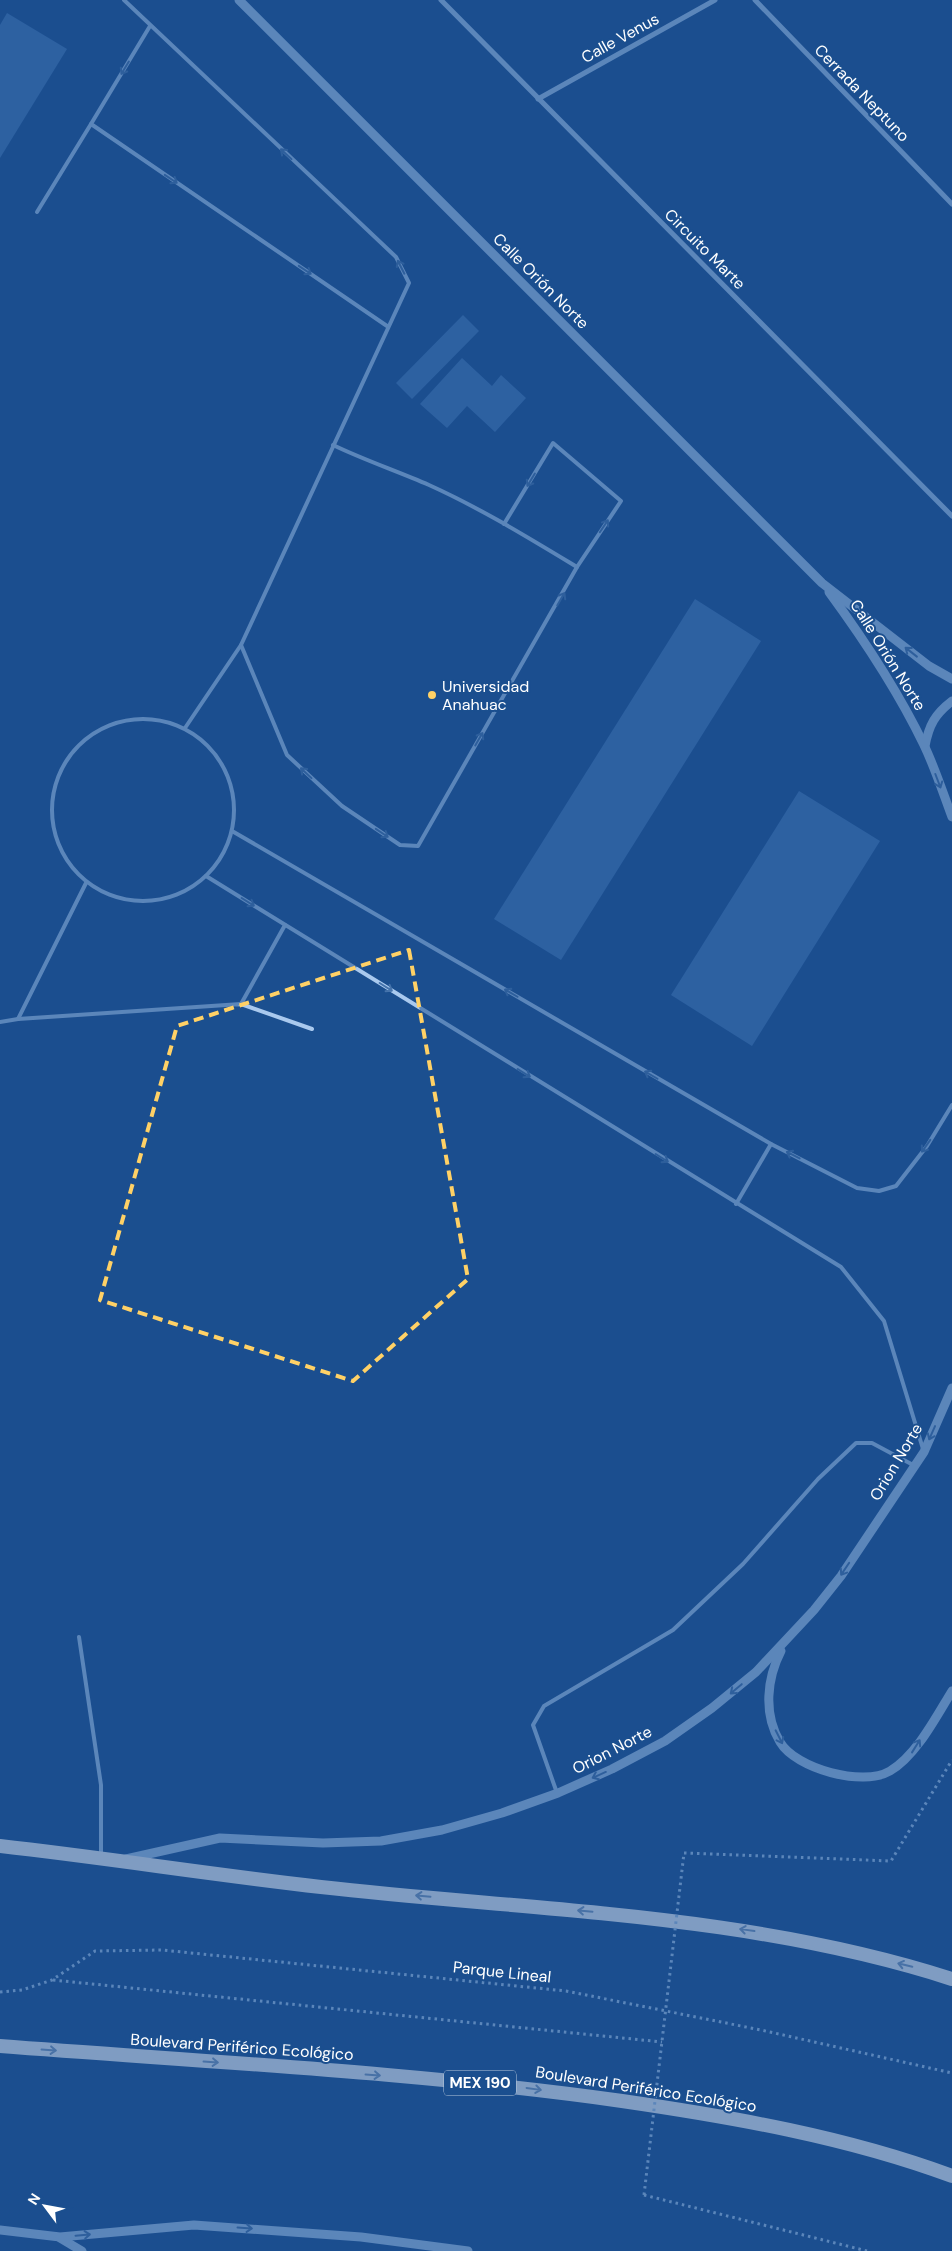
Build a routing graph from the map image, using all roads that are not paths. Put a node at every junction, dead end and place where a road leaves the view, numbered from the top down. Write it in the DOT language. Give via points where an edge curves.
graph roads {
  1 [pos="124,0"];
  2 [pos="239,0"];
  3 [pos="441,0"];
  4 [pos="715,0"];
  5 [pos="755,0"];
  6 [pos="150,26"];
  7 [pos="538,99"];
  8 [pos="91,124"];
  9 [pos="952,204"];
  10 [pos="37,212"];
  11 [pos="387,326"];
  12 [pos="333,445"];
  13 [pos="952,516"];
  14 [pos="504,524"];
  15 [pos="577,566"];
  16 [pos="822,582"];
  17 [pos="242,645"];
  18 [pos="952,679"];
  19 [pos="952,701"];
  20 [pos="185,728"];
  21 [pos="924,746"];
  22 [pos="952,817"];
  23 [pos="232,831"];
  24 [pos="206,876"];
  25 [pos="86,883"];
  26 [pos="285,925"];
  27 [pos="241,1004"];
  28 [pos="18,1019"];
  29 [pos="0,1022"];
  30 [pos="312,1029"];
  31 [pos="952,1104"];
  32 [pos="771,1144"];
  33 [pos="736,1204"];
  34 [pos="952,1388"];
  35 [pos="924,1452"];
  36 [pos="915,1466"];
  37 [pos="79,1637"];
  38 [pos="786,1642"];
  39 [pos="952,1691"];
  40 [pos="558,1793"];
  41 [pos="0,1846"];
  42 [pos="101,1857"];
  43 [pos="123,1860"];
  44 [pos="952,1978"];
  45 [pos="0,2046"];
  46 [pos="952,2176"];
  47 [pos="0,2230"];
  48 [pos="60,2238"];
  49 [pos="82,2251"];
  50 [pos="468,2251"];
  1 -- 6 [label="lane"];
  2 -- 16 [label="street, Calle Orión Norte"];
  3 -- 7 [label="street, Circuito Marte"];
  4 -- 7 [label="street, Calle Venus"];
  5 -- 9 [label="street, Cerrada Neptuno"];
  6 -- 8 [label="lane, one-way"];
  11 -- 6 [label="lane, one-way" via="409,283 396,257"];
  7 -- 13 [label="street, Circuito Marte"];
  8 -- 10 [label="lane"];
  8 -- 11 [label="lane, one-way"];
  11 -- 12 [label="lane"];
  12 -- 14 [label="lane" via="429,485"];
  12 -- 17 [label="lane"];
  14 -- 15 [label="lane"];
  15 -- 14 [label="lane, one-way" via="621,501 553,442"];
  15 -- 17 [label="lane" via="418,846 400,845 342,806 287,755"];
  18 -- 16 [label="street, Calle Orión Norte, one-way" via="929,666"];
  16 -- 21 [label="street, Calle Orión Norte" via="894,689"];
  17 -- 20 [label="lane"];
  19 -- 21 [label="street" via="938,712 928,727"];
  20 -- 23 [label="lane" via="209,746 226,771 234,800"];
  20 -- 25 [label="lane" via="156,718 126,719 98,730 74,748 58,774 51,803 53,833 65,861"];
  21 -- 22 [label="street, one-way"];
  23 -- 24 [label="lane" via="222,855"];
  32 -- 23 [label="lane, one-way"];
  24 -- 25 [label="lane" via="179,895 147,902 114,898"];
  24 -- 26 [label="lane, one-way"];
  25 -- 28 [label="lane"];
  26 -- 27 [label="lane"];
  26 -- 33 [label="lane, one-way"];
  27 -- 28 [label="lane"];
  27 -- 30 [label="lane"];
  28 -- 29 [label="lane"];
  31 -- 32 [label="lane, one-way" via="927,1146 896,1186 879,1191 857,1188"];
  32 -- 33 [label="lane"];
  33 -- 35 [label="lane" via="841,1266 884,1322"];
  34 -- 35 [label="street, Orion Norte, one-way"];
  35 -- 36 [label="street, Orion Norte"];
  36 -- 38 [label="street, Orion Norte, one-way" via="841,1576"];
  36 -- 40 [label="lane" via="872,1443 856,1442 818,1479 743,1564 673,1630 544,1706 533,1725"];
  37 -- 42 [label="lane" via="101,1785"];
  38 -- 39 [label="street, one-way" via="776,1662 768,1708 780,1743 808,1763 826,1771 862,1779 878,1777 895,1769 910,1756"];
  38 -- 40 [label="street, Orion Norte, one-way" via="756,1672 665,1741"];
  40 -- 43 [label="street, Orion Norte" via="442,1830 381,1841 323,1844 220,1838"];
  41 -- 42 [label="highway"];
  42 -- 43 [label="highway"];
  44 -- 43 [label="highway, one-way" via="764,1932 631,1915 322,1887"];
  45 -- 46 [label="highway, Boulevard Periférico Ecológico / MEX 190, one-way" via="516,2086 713,2115 821,2137"];
  47 -- 48 [label="street"];
  48 -- 49 [label="street"];
  48 -- 50 [label="street, one-way" via="194,2225 361,2237"];
}
